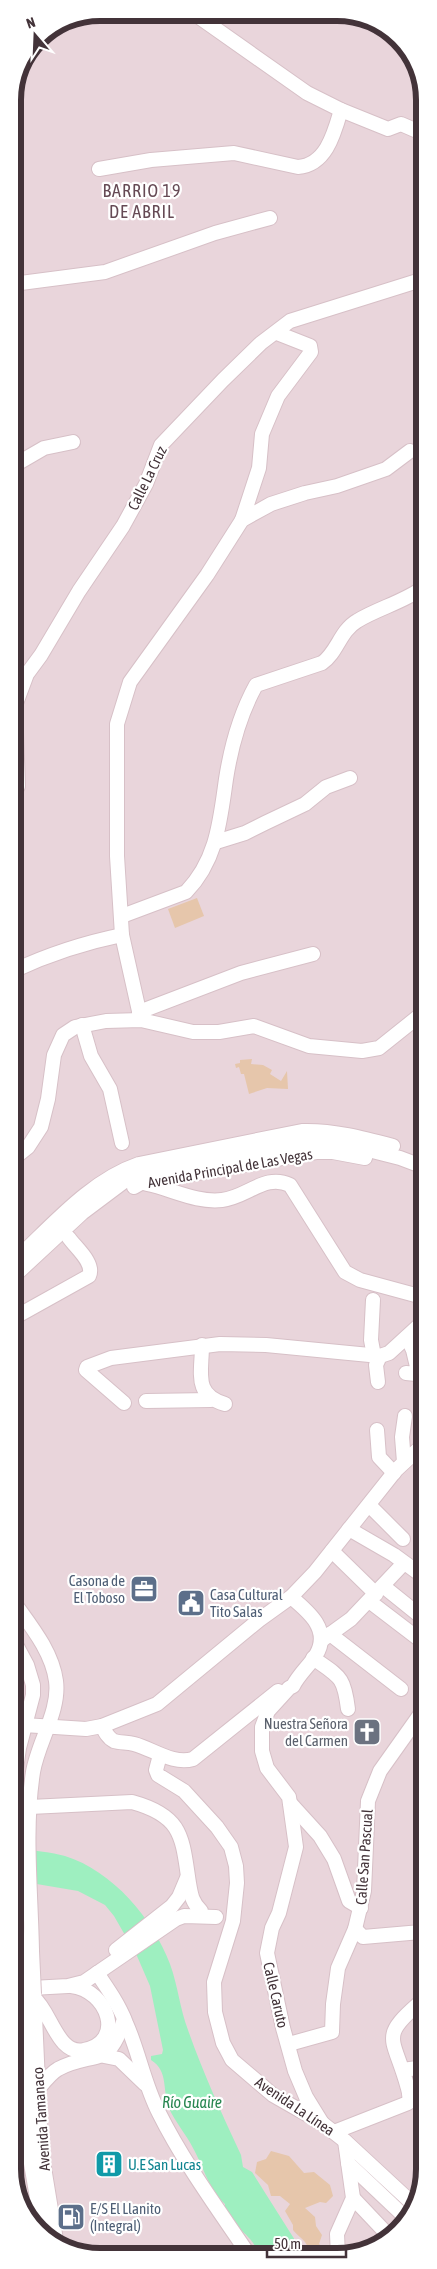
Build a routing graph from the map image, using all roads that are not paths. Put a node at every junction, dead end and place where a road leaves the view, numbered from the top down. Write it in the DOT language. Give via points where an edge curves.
graph roads {
  1 [pos="205,21"];
  2 [pos="341,110"];
  3 [pos="416,131"];
  4 [pos="99,169"];
  5 [pos="270,218"];
  6 [pos="416,282"];
  7 [pos="21,283"];
  8 [pos="277,333"];
  9 [pos="73,442"];
  10 [pos="410,451"];
  11 [pos="21,461"];
  12 [pos="242,520"];
  13 [pos="416,593"];
  14 [pos="21,690"];
  15 [pos="350,778"];
  16 [pos="216,842"];
  17 [pos="122,916"];
  18 [pos="122,935"];
  19 [pos="313,954"];
  20 [pos="21,967"];
  21 [pos="140,1016"];
  22 [pos="416,1018"];
  23 [pos="82,1025"];
  24 [pos="122,1143"];
  25 [pos="21,1153"];
  26 [pos="416,1155"];
  27 [pos="400,1158"];
  28 [pos="416,1158"];
  29 [pos="416,1165"];
  30 [pos="416,1168"];
  31 [pos="141,1183"];
  32 [pos="68,1238"];
  33 [pos="21,1255"];
  34 [pos="21,1270"];
  35 [pos="21,1282"];
  36 [pos="416,1294"];
  37 [pos="373,1300"];
  38 [pos="21,1315"];
  39 [pos="416,1328"];
  40 [pos="407,1337"];
  41 [pos="202,1345"];
  42 [pos="377,1356"];
  43 [pos="416,1363"];
  44 [pos="406,1373"];
  45 [pos="416,1374"];
  46 [pos="378,1382"];
  47 [pos="211,1400"];
  48 [pos="146,1401"];
  49 [pos="124,1403"];
  50 [pos="225,1404"];
  51 [pos="404,1416"];
  52 [pos="377,1430"];
  53 [pos="416,1451"];
  54 [pos="404,1462"];
  55 [pos="394,1473"];
  56 [pos="369,1504"];
  57 [pos="349,1529"];
  58 [pos="403,1539"];
  59 [pos="332,1552"];
  60 [pos="404,1563"];
  61 [pos="416,1572"];
  62 [pos="376,1594"];
  63 [pos="291,1597"];
  64 [pos="21,1613"];
  65 [pos="416,1615"];
  66 [pos="416,1635"];
  67 [pos="326,1637"];
  68 [pos="21,1654"];
  69 [pos="314,1658"];
  70 [pos="293,1686"];
  71 [pos="401,1689"];
  72 [pos="348,1709"];
  73 [pos="416,1720"];
  74 [pos="24,1725"];
  75 [pos="102,1726"];
  76 [pos="46,1728"];
  77 [pos="21,1743"];
  78 [pos="160,1755"];
  79 [pos="290,1803"];
  80 [pos="30,1807"];
  81 [pos="188,1874"];
  82 [pos="361,1908"];
  83 [pos="201,1912"];
  84 [pos="216,1917"];
  85 [pos="233,1921"];
  86 [pos="160,1924"];
  87 [pos="355,1929"];
  88 [pos="416,1932"];
  89 [pos="21,1939"];
  90 [pos="26,1952"];
  91 [pos="95,1970"];
  92 [pos="21,1981"];
  93 [pos="68,1986"];
  94 [pos="23,1999"];
  95 [pos="416,2007"];
  96 [pos="124,2019"];
  97 [pos="289,2044"];
  98 [pos="104,2056"];
  99 [pos="416,2068"];
  100 [pos="403,2070"];
  101 [pos="146,2084"];
  102 [pos="38,2088"];
  103 [pos="328,2127"];
  104 [pos="345,2140"];
  105 [pos="35,2151"];
  106 [pos="21,2154"];
  107 [pos="348,2163"];
  108 [pos="353,2198"];
  109 [pos="409,2200"];
  110 [pos="401,2213"];
  111 [pos="42,2222"];
  112 [pos="385,2231"];
  113 [pos="54,2232"];
  114 [pos="244,2248"];
  115 [pos="338,2248"];
  1 -- 2 [label="street" via="307,93"];
  2 -- 3 [label="street" via="388,129 400,124"];
  2 -- 4 [label="street" via="329,145 314,164 306,166 234,153 151,160"];
  5 -- 7 [label="street" via="192,240 105,272"];
  6 -- 8 [label="street, Calle La Cruz" via="290,321"];
  8 -- 12 [label="street" via="310,346 311,352 278,396 262,434 258,468"];
  8 -- 14 [label="street, Calle La Cruz" via="261,343 223,380 161,446 146,484 123,526 27,674"];
  9 -- 11 [label="street" via="44,448"];
  10 -- 12 [label="street" via="386,469 270,504"];
  12 -- 17 [label="street" via="130,682 117,724 117,856"];
  13 -- 16 [label="street" via="357,621 322,663 256,685 246,703 233,746"];
  15 -- 16 [label="street" via="326,787 305,804 265,824"];
  16 -- 17 [label="street" via="186,892"];
  17 -- 18 [label="street"];
  18 -- 20 [label="street" via="80,944"];
  18 -- 21 [label="street"];
  19 -- 21 [label="street" via="241,973"];
  21 -- 22 [label="street" via="193,1032 254,1026 309,1046 362,1051 379,1048"];
  21 -- 23 [label="street"];
  23 -- 24 [label="street" via="91,1056 110,1088"];
  23 -- 25 [label="street" via="63,1035 57,1047 41,1127"];
  26 -- 33 [label="street, Avenida Principal de Las Vegas" via="370,1140 319,1130 139,1164 124,1169 91,1191"];
  27 -- 28 [label="street"];
  27 -- 29 [label="street"];
  27 -- 34 [label="street" via="337,1142 317,1142 152,1171 126,1180 82,1213"];
  30 -- 31 [label="street, Avenida Principal de Las Vegas" via="333,1152 316,1152"];
  31 -- 32 [label="street, Avenida Principal de Las Vegas" via="100,1209"];
  31 -- 36 [label="street" via="202,1200 221,1200 239,1197 270,1180 284,1182 290,1185 345,1272 360,1280"];
  32 -- 35 [label="street, Avenida Principal de Las Vegas"];
  32 -- 38 [label="street" via="90,1265 89,1276"];
  37 -- 42 [label="street" via="371,1340"];
  39 -- 40 [label="street"];
  40 -- 42 [label="street" via="389,1353"];
  40 -- 43 [label="street"];
  41 -- 42 [label="street" via="266,1345"];
  41 -- 47 [label="street" via="202,1384"];
  41 -- 49 [label="street" via="104,1359 87,1367 86,1370"];
  42 -- 46 [label="street"];
  44 -- 45 [label="street"];
  47 -- 48 [label="street"];
  47 -- 50 [label="street"];
  51 -- 54 [label="street"];
  52 -- 55 [label="street" via="379,1457"];
  53 -- 54 [label="street"];
  54 -- 55 [label="street"];
  55 -- 56 [label="street"];
  56 -- 57 [label="street"];
  56 -- 58 [label="street"];
  57 -- 59 [label="street"];
  57 -- 60 [label="street"];
  59 -- 62 [label="street"];
  59 -- 63 [label="street"];
  60 -- 61 [label="street"];
  60 -- 62 [label="street"];
  62 -- 65 [label="street"];
  62 -- 66 [label="street"];
  62 -- 67 [label="street" via="351,1619"];
  63 -- 67 [label="street" via="312,1614"];
  63 -- 75 [label="street" via="157,1704"];
  64 -- 76 [label="street" via="42,1644 56,1680 56,1696"];
  67 -- 69 [label="street, Calle Caruto"];
  67 -- 71 [label="street"];
  68 -- 74 [label="street" via="33,1685"];
  69 -- 70 [label="street, Calle Caruto"];
  69 -- 72 [label="street" via="340,1677 346,1688"];
  70 -- 78 [label="street" via="282,1687 193,1759 186,1761"];
  70 -- 79 [label="street, Calle Caruto" via="268,1711 262,1727 262,1751 267,1768"];
  73 -- 82 [label="street, Calle San Pascual" via="380,1771 368,1801"];
  74 -- 76 [label="street"];
  74 -- 77 [label="street"];
  75 -- 76 [label="street" via="74,1730"];
  75 -- 78 [label="street" via="106,1735 115,1741"];
  76 -- 80 [label="street" via="33,1772"];
  78 -- 85 [label="street, Avenida La Línea" via="158,1775 184,1791 217,1827 231,1848 237,1883"];
  79 -- 82 [label="street, Calle Caruto" via="320,1836 334,1859 349,1901"];
  79 -- 97 [label="street, Calle Caruto" via="296,1847 267,1953"];
  80 -- 81 [label="street" via="111,1802 147,1806 165,1816 178,1830 184,1844"];
  80 -- 90 [label="street" via="31,1898"];
  81 -- 83 [label="street" via="191,1896"];
  81 -- 86 [label="street" via="179,1897"];
  82 -- 87 [label="street, Calle San Pascual"];
  83 -- 84 [label="street"];
  83 -- 86 [label="street" via="188,1910"];
  84 -- 85 [label="street"];
  84 -- 86 [label="street" via="184,1916"];
  85 -- 103 [label="street, Avenida La Línea" via="214,1982 215,2012 223,2043 232,2060 273,2095"];
  86 -- 91 [label="street"];
  87 -- 88 [label="street" via="363,1937"];
  87 -- 97 [label="street, Calle San Pascual" via="338,1968 332,2032"];
  89 -- 90 [label="street"];
  90 -- 94 [label="street, bridge"];
  91 -- 92 [label="street" via="63,1978"];
  91 -- 93 [label="street" via="84,1982"];
  91 -- 96 [label="street"];
  93 -- 94 [label="street"];
  93 -- 94 [label="street" via="91,1993 106,2011 107,2029 103,2039 91,2048 73,2050 65,2045 54,2031 42,2005"];
  94 -- 102 [label="street, Avenida Tamanaco"];
  94 -- 105 [label="street, Avenida Tamanaco"];
  95 -- 100 [label="street" via="397,2025 392,2035 392,2045"];
  96 -- 98 [label="street" via="115,2043"];
  96 -- 101 [label="street"];
  97 -- 103 [label="street, Calle Caruto" via="300,2084"];
  98 -- 101 [label="street" via="119,2059"];
  98 -- 102 [label="street" via="58,2070"];
  99 -- 100 [label="street"];
  100 -- 103 [label="street" via="411,2098 408,2103"];
  101 -- 114 [label="street" via="173,2139"];
  102 -- 105 [label="street, Avenida Tamanaco"];
  103 -- 104 [label="street, Avenida La Línea"];
  104 -- 107 [label="street"];
  104 -- 109 [label="street, Avenida La Línea"];
  105 -- 106 [label="street"];
  105 -- 111 [label="street, Avenida Tamanaco"];
  105 -- 113 [label="street, Avenida Tamanaco"];
  107 -- 108 [label="street"];
  107 -- 110 [label="street"];
  108 -- 112 [label="street"];
  108 -- 115 [label="street" via="337,2234"];
}
